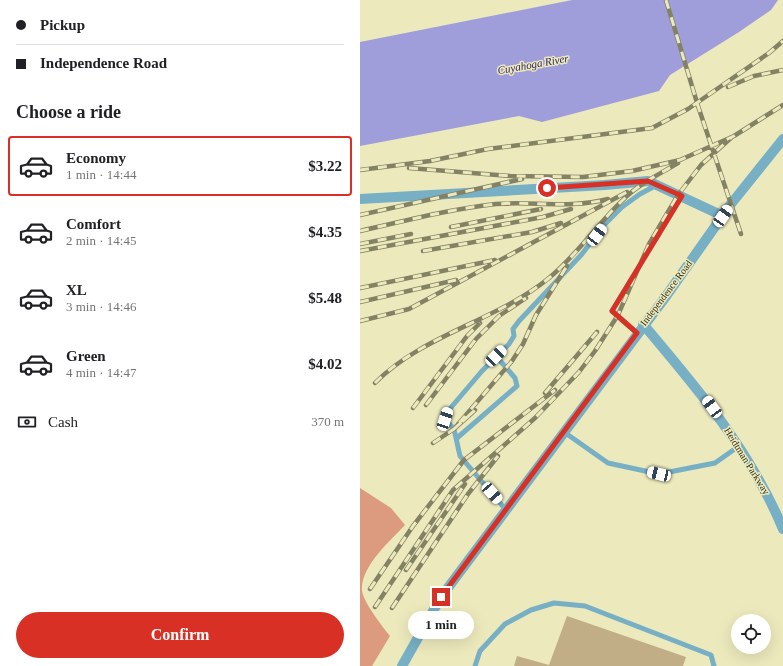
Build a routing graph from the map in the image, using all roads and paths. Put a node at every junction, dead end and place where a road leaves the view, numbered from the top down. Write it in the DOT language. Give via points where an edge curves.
graph roads {
  1 [pos="783,139"];
  2 [pos="657,185"];
  3 [pos="682,196"];
  4 [pos="360,199"];
  5 [pos="723,216"];
  6 [pos="640,329"];
  7 [pos="496,356"];
  8 [pos="564,432"];
  9 [pos="457,438"];
  10 [pos="739,446"];
  11 [pos="506,510"];
  12 [pos="783,529"];
  13 [pos="402,666"];
  14 [pos="475,666"];
  15 [pos="714,666"];
  1 -- 5 [label="street, Independence Road"];
  2 -- 3 [label="street"];
  2 -- 4 [label="street" via="648,181"];
  2 -- 7 [label="lane" via="628,203 604,225 582,254 519,321 513,329 514,336"];
  3 -- 5 [label="street"];
  3 -- 6 [label="lane" via="612,311"];
  5 -- 6 [label="street, Independence Road"];
  6 -- 8 [label="street, Independence Road"];
  6 -- 10 [label="street, Heidtman Parkway" via="695,384"];
  7 -- 9 [label="lane" via="448,411 445,419 454,428"];
  7 -- 9 [label="lane" via="515,378 517,386"];
  8 -- 10 [label="lane" via="608,463 659,474 715,463"];
  8 -- 11 [label="street, Independence Road"];
  9 -- 11 [label="lane" via="460,456"];
  10 -- 12 [label="street, Heidtman Parkway" via="769,495"];
  11 -- 13 [label="street, Independence Road" via="441,597"];
  14 -- 15 [label="lane" via="480,651 505,624 530,610 554,603 585,606 711,654"];
}
